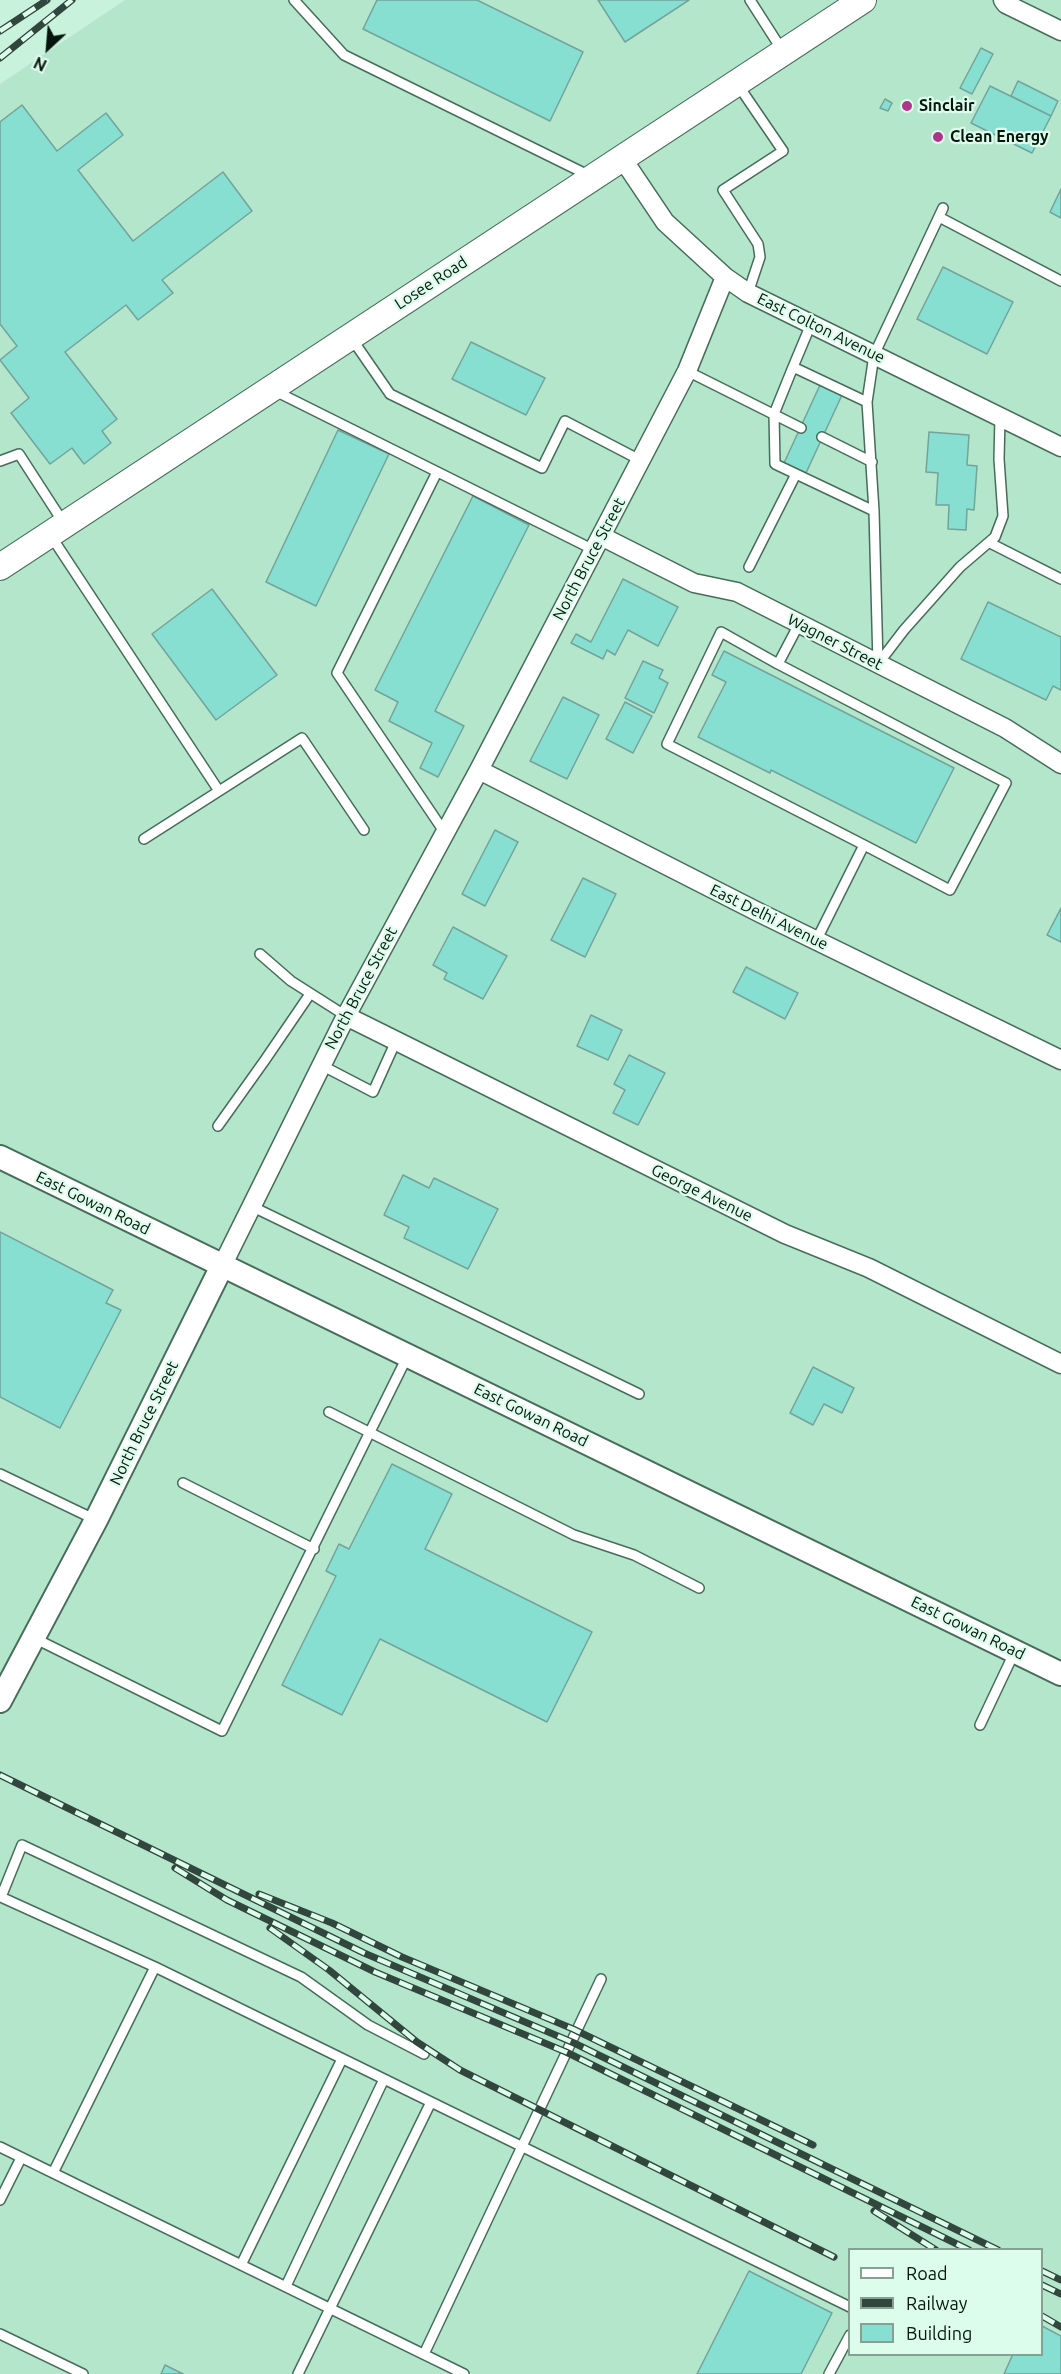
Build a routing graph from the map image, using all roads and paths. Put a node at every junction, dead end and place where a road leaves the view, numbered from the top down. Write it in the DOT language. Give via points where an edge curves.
graph roads {
  1 [pos="294,0"];
  2 [pos="750,0"];
  3 [pos="863,0"];
  4 [pos="1003,0"];
  5 [pos="1061,31"];
  6 [pos="783,52"];
  7 [pos="736,83"];
  8 [pos="622,158"];
  9 [pos="592,178"];
  10 [pos="724,277"];
  11 [pos="1061,281"];
  12 [pos="748,293"];
  13 [pos="811,324"];
  14 [pos="350,337"];
  15 [pos="874,355"];
  16 [pos="794,367"];
  17 [pos="687,371"];
  18 [pos="270,389"];
  19 [pos="867,402"];
  20 [pos="774,414"];
  21 [pos="1000,417"];
  22 [pos="801,428"];
  23 [pos="822,437"];
  24 [pos="1061,447"];
  25 [pos="640,460"];
  26 [pos="0,461"];
  27 [pos="872,462"];
  28 [pos="437,472"];
  29 [pos="796,474"];
  30 [pos="874,511"];
  31 [pos="57,529"];
  32 [pos="598,543"];
  33 [pos="990,543"];
  34 [pos="0,567"];
  35 [pos="749,567"];
  36 [pos="1061,579"];
  37 [pos="799,624"];
  38 [pos="778,664"];
  39 [pos="878,664"];
  40 [pos="1058,760"];
  41 [pos="479,770"];
  42 [pos="219,791"];
  43 [pos="364,830"];
  44 [pos="445,833"];
  45 [pos="144,839"];
  46 [pos="864,845"];
  47 [pos="816,941"];
  48 [pos="260,954"];
  49 [pos="310,994"];
  50 [pos="346,1016"];
  51 [pos="396,1041"];
  52 [pos="1061,1060"];
  53 [pos="321,1065"];
  54 [pos="218,1126"];
  55 [pos="0,1157"];
  56 [pos="251,1206"];
  57 [pos="222,1266"];
  58 [pos="408,1355"];
  59 [pos="1061,1364"];
  60 [pos="639,1394"];
  61 [pos="329,1412"];
  62 [pos="371,1433"];
  63 [pos="0,1474"];
  64 [pos="183,1483"];
  65 [pos="96,1520"];
  66 [pos="314,1549"];
  67 [pos="699,1588"];
  68 [pos="34,1638"];
  69 [pos="1015,1651"];
  70 [pos="1061,1674"];
  71 [pos="0,1701"];
  72 [pos="980,1725"];
  73 [pos="155,1967"];
  74 [pos="601,1979"];
  75 [pos="424,2054"];
  76 [pos="342,2059"];
  77 [pos="384,2079"];
  78 [pos="431,2102"];
  79 [pos="0,2147"];
  80 [pos="522,2147"];
  81 [pos="21,2158"];
  82 [pos="53,2173"];
  83 [pos="0,2200"];
  84 [pos="240,2265"];
  85 [pos="286,2286"];
  86 [pos="848,2307"];
  87 [pos="331,2309"];
  88 [pos="0,2334"];
  89 [pos="848,2337"];
  90 [pos="424,2354"];
  91 [pos="82,2374"];
  92 [pos="298,2374"];
  93 [pos="464,2374"];
  94 [pos="830,2374"];
  1 -- 9 [label="lane" via="344,55"];
  2 -- 6 [label="lane"];
  3 -- 6 [label="main road, Losee Road"];
  4 -- 5 [label="street"];
  6 -- 7 [label="main road, Losee Road"];
  7 -- 8 [label="main road, Losee Road"];
  7 -- 12 [label="lane" via="783,151 723,190 758,244 760,257"];
  8 -- 9 [label="main road, Losee Road"];
  8 -- 10 [label="street, East Colton Avenue" via="665,222"];
  9 -- 14 [label="main road, Losee Road"];
  10 -- 12 [label="street, East Colton Avenue"];
  10 -- 17 [label="street, North Bruce Street"];
  11 -- 15 [label="lane" via="941,213"];
  12 -- 13 [label="street, East Colton Avenue"];
  13 -- 15 [label="street, East Colton Avenue"];
  13 -- 16 [label="lane"];
  14 -- 18 [label="main road, Losee Road"];
  14 -- 25 [label="lane" via="390,394 542,468 565,421"];
  15 -- 19 [label="lane"];
  15 -- 21 [label="street, East Colton Avenue"];
  16 -- 19 [label="lane"];
  16 -- 20 [label="lane"];
  17 -- 20 [label="lane"];
  17 -- 25 [label="street, North Bruce Street"];
  18 -- 28 [label="lane"];
  18 -- 31 [label="main road, Losee Road"];
  19 -- 27 [label="lane"];
  20 -- 22 [label="lane"];
  20 -- 29 [label="lane" via="775,464"];
  21 -- 24 [label="street, East Colton Avenue"];
  21 -- 33 [label="lane" via="1003,516"];
  23 -- 27 [label="lane"];
  25 -- 32 [label="street, North Bruce Street"];
  26 -- 31 [label="lane" via="19,454"];
  27 -- 30 [label="lane"];
  28 -- 32 [label="lane"];
  28 -- 44 [label="lane" via="337,673"];
  29 -- 30 [label="lane"];
  29 -- 35 [label="lane"];
  30 -- 39 [label="lane"];
  31 -- 34 [label="main road, Losee Road"];
  31 -- 42 [label="lane"];
  32 -- 37 [label="street, Wagner Street" via="694,583 737,592"];
  32 -- 41 [label="street, North Bruce Street"];
  33 -- 36 [label="lane"];
  33 -- 39 [label="lane" via="960,567"];
  37 -- 38 [label="lane"];
  37 -- 39 [label="street, Wagner Street"];
  38 -- 46 [label="lane" via="721,632 667,744"];
  38 -- 46 [label="lane" via="1006,783 950,890"];
  39 -- 40 [label="street, Wagner Street" via="1005,728"];
  41 -- 44 [label="street, North Bruce Street"];
  41 -- 47 [label="street, East Delhi Avenue"];
  42 -- 43 [label="lane" via="302,738"];
  42 -- 45 [label="lane"];
  44 -- 50 [label="street, North Bruce Street"];
  46 -- 47 [label="lane"];
  47 -- 52 [label="street, East Delhi Avenue"];
  48 -- 49 [label="lane"];
  49 -- 50 [label="lane"];
  49 -- 54 [label="lane"];
  50 -- 51 [label="street, George Avenue"];
  50 -- 53 [label="street, North Bruce Street"];
  51 -- 53 [label="lane" via="373,1092"];
  51 -- 59 [label="street, George Avenue" via="785,1234 869,1268"];
  53 -- 56 [label="street, North Bruce Street"];
  55 -- 57 [label="street, East Gowan Road"];
  56 -- 57 [label="street, North Bruce Street"];
  56 -- 60 [label="lane"];
  57 -- 58 [label="street, East Gowan Road"];
  57 -- 65 [label="street, North Bruce Street"];
  58 -- 62 [label="lane"];
  58 -- 69 [label="street, East Gowan Road"];
  61 -- 62 [label="lane"];
  62 -- 66 [label="lane"];
  62 -- 67 [label="lane" via="574,1535 634,1555"];
  63 -- 65 [label="lane"];
  64 -- 66 [label="lane"];
  65 -- 68 [label="street, North Bruce Street"];
  66 -- 68 [label="lane" via="222,1731"];
  68 -- 71 [label="street, North Bruce Street"];
  69 -- 70 [label="street, East Gowan Road"];
  69 -- 72 [label="lane"];
  73 -- 75 [label="lane" via="1,1897 22,1845 301,1977 368,2025"];
  73 -- 76 [label="lane"];
  73 -- 82 [label="lane"];
  74 -- 80 [label="lane"];
  76 -- 77 [label="lane"];
  76 -- 84 [label="lane"];
  77 -- 78 [label="lane"];
  77 -- 85 [label="lane"];
  78 -- 80 [label="lane"];
  78 -- 87 [label="lane"];
  79 -- 81 [label="lane"];
  80 -- 86 [label="lane"];
  80 -- 90 [label="lane"];
  81 -- 82 [label="lane"];
  81 -- 83 [label="lane"];
  82 -- 84 [label="lane"];
  84 -- 85 [label="lane"];
  85 -- 87 [label="lane"];
  87 -- 90 [label="lane"];
  87 -- 92 [label="lane"];
  88 -- 91 [label="lane"];
  89 -- 94 [label="lane"];
  90 -- 93 [label="lane"];
}
